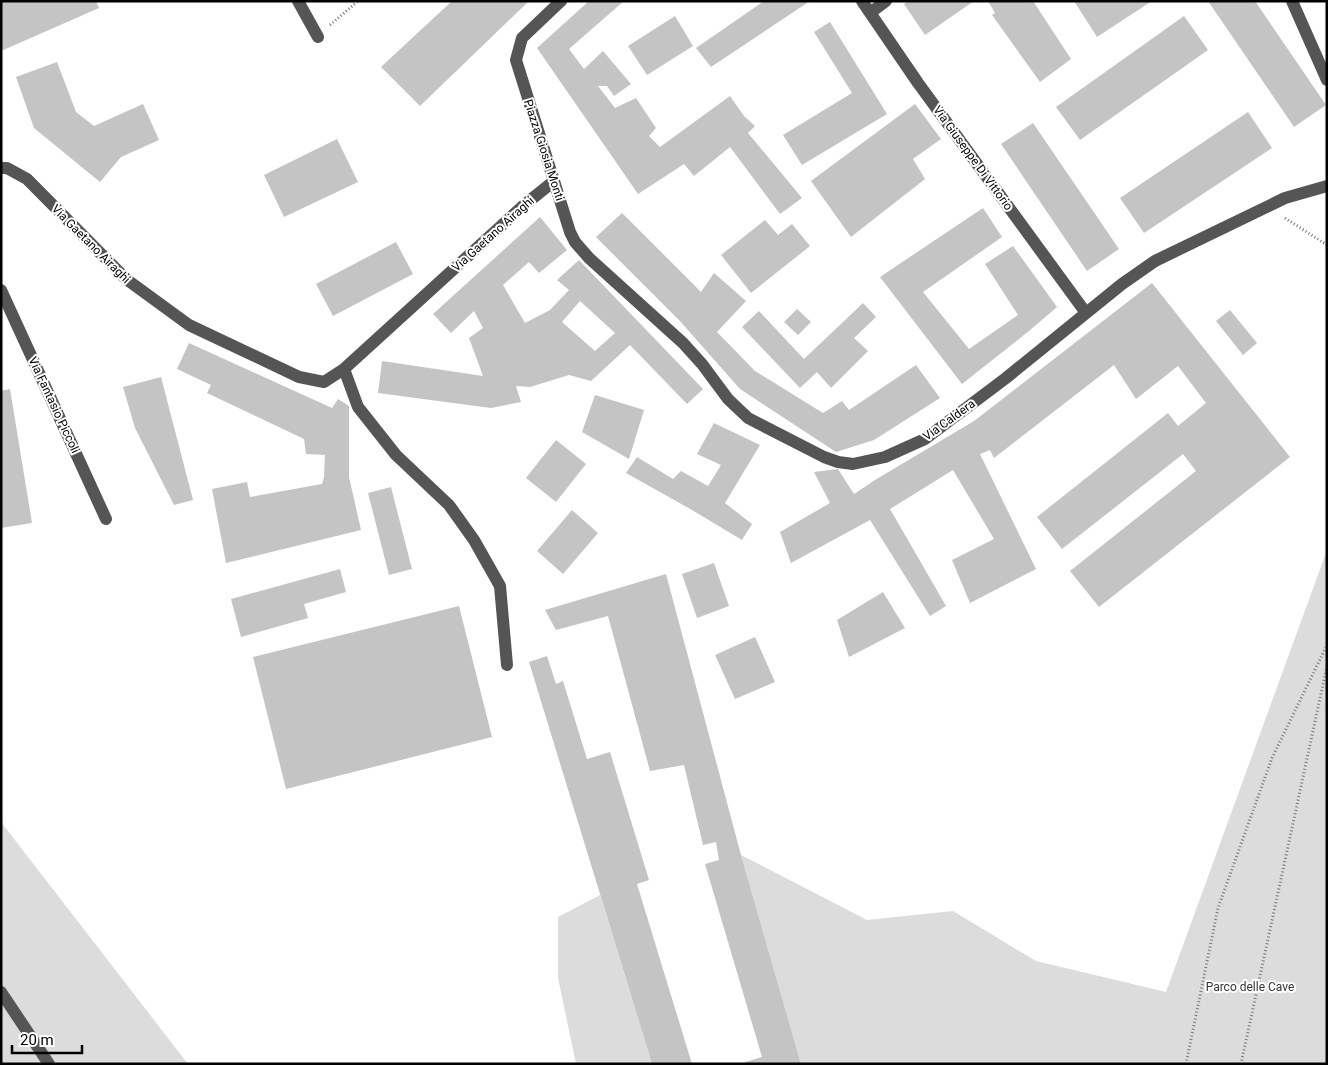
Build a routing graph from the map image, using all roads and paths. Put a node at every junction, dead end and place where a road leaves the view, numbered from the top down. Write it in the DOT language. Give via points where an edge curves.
graph roads {
  1 [pos="298,1"];
  2 [pos="358,1"];
  3 [pos="561,1"];
  4 [pos="862,1"];
  5 [pos="886,1"];
  6 [pos="1292,1"];
  7 [pos="870,13"];
  8 [pos="318,36"];
  9 [pos="1327,80"];
  10 [pos="1,168"];
  11 [pos="554,181"];
  12 [pos="1327,186"];
  13 [pos="1283,216"];
  14 [pos="1327,245"];
  15 [pos="589,258"];
  16 [pos="1,290"];
  17 [pos="1086,313"];
  18 [pos="344,369"];
  19 [pos="106,519"];
  20 [pos="1327,645"];
  21 [pos="507,665"];
  22 [pos="1327,666"];
  23 [pos="1,992"];
  24 [pos="49,1064"];
  25 [pos="1186,1064"];
  26 [pos="1241,1064"];
  1 -- 8 [label="street"];
  2 -- 8 [label="path"];
  3 -- 11 [label="street, Piazza Giosia Monti" via="522,38 516,60"];
  4 -- 7 [label="street, Via Giuseppe Di Vittorio"];
  5 -- 7 [label="street"];
  6 -- 9 [label="street"];
  7 -- 17 [label="street, Via Giuseppe Di Vittorio"];
  10 -- 18 [label="street, Via Gaetano Airaghi" via="27,179 126,279 189,325 302,378 324,382"];
  11 -- 15 [label="street, Piazza Giosia Monti" via="570,232"];
  11 -- 18 [label="street, Via Gaetano Airaghi"];
  12 -- 17 [label="street, Via Caldera" via="1285,198 1155,261"];
  13 -- 14 [label="path"];
  15 -- 17 [label="street, Via Caldera" via="683,344 748,418 824,457 853,464 885,457 925,439"];
  16 -- 19 [label="street, Via Fantasio Piccoli"];
  18 -- 21 [label="street" via="358,407 396,455 449,505 474,540 500,586"];
  20 -- 25 [label="path" via="1272,758 1218,908"];
  22 -- 26 [label="path"];
  23 -- 24 [label="street"];
}
